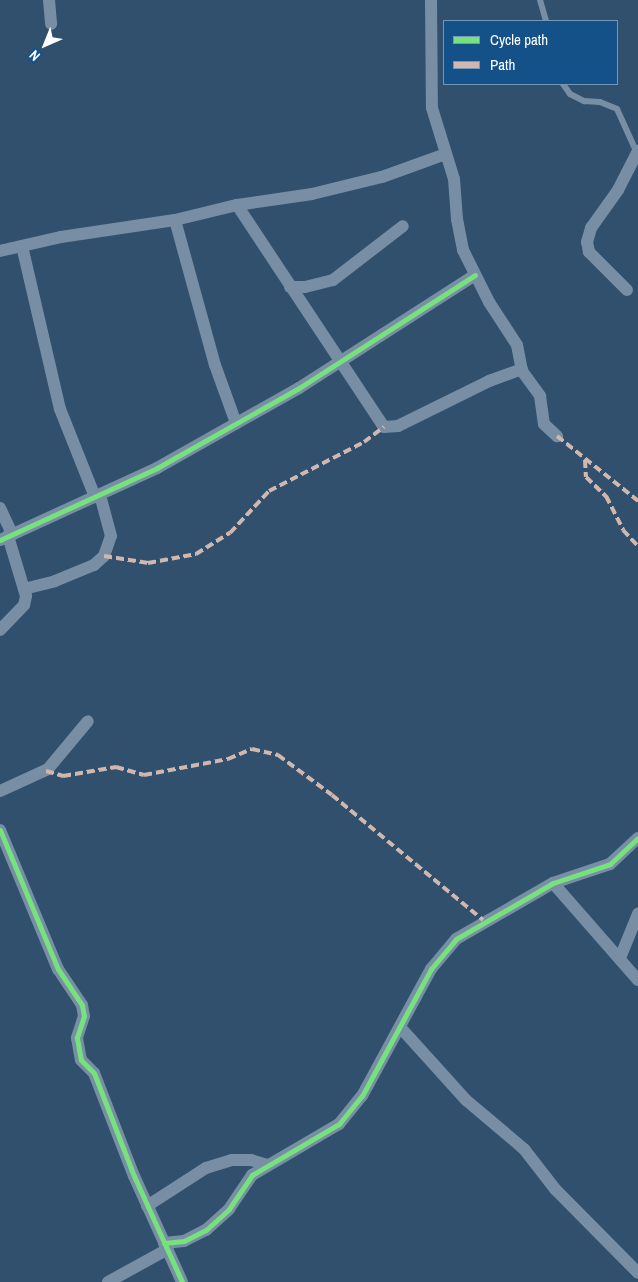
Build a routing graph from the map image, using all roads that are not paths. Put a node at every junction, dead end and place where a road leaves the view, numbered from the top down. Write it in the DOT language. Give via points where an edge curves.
graph roads {
  1 [pos="49,0"];
  2 [pos="431,0"];
  3 [pos="540,0"];
  4 [pos="546,20"];
  5 [pos="51,24"];
  6 [pos="564,85"];
  7 [pos="638,153"];
  8 [pos="446,154"];
  9 [pos="237,205"];
  10 [pos="175,220"];
  11 [pos="403,226"];
  12 [pos="22,246"];
  13 [pos="0,251"];
  14 [pos="475,275"];
  15 [pos="290,287"];
  16 [pos="627,290"];
  17 [pos="343,360"];
  18 [pos="522,369"];
  19 [pos="236,423"];
  20 [pos="556,436"];
  21 [pos="98,496"];
  22 [pos="0,508"];
  23 [pos="6,537"];
  24 [pos="24,588"];
  25 [pos="0,630"];
  26 [pos="88,721"];
  27 [pos="0,791"];
  28 [pos="0,830"];
  29 [pos="638,838"];
  30 [pos="553,883"];
  31 [pos="638,914"];
  32 [pos="620,958"];
  33 [pos="638,980"];
  34 [pos="400,1027"];
  35 [pos="267,1165"];
  36 [pos="147,1206"];
  37 [pos="166,1246"];
  38 [pos="638,1273"];
  39 [pos="108,1282"];
  40 [pos="182,1282"];
  1 -- 5 [label="street"];
  2 -- 8 [label="street" via="432,108"];
  3 -- 4 [label="lane"];
  6 -- 7 [label="lane" via="570,94 584,101 600,102 617,109"];
  7 -- 16 [label="street" via="618,190 591,228 587,242 589,252"];
  8 -- 9 [label="street" via="356,184"];
  8 -- 14 [label="street" via="454,179 463,250"];
  9 -- 10 [label="street"];
  9 -- 15 [label="street"];
  10 -- 12 [label="street"];
  10 -- 19 [label="street" via="215,365"];
  11 -- 15 [label="street" via="333,280"];
  12 -- 13 [label="street"];
  12 -- 21 [label="street" via="60,409"];
  14 -- 17 [label="street"];
  14 -- 18 [label="street" via="517,345"];
  15 -- 17 [label="street"];
  17 -- 18 [label="street" via="375,418 384,427"];
  17 -- 19 [label="street"];
  18 -- 20 [label="street" via="540,396 544,424"];
  19 -- 21 [label="street" via="157,468"];
  21 -- 23 [label="street"];
  21 -- 24 [label="street" via="112,536 104,556 94,564 55,580"];
  22 -- 23 [label="street"];
  23 -- 24 [label="street"];
  24 -- 25 [label="street" via="24,605"];
  26 -- 27 [label="street" via="48,769"];
  28 -- 36 [label="street" via="58,969 82,1005 84,1016 78,1038 81,1060 94,1073"];
  29 -- 30 [label="street" via="610,864"];
  30 -- 32 [label="street"];
  30 -- 34 [label="street" via="456,939 431,969"];
  31 -- 32 [label="street"];
  32 -- 33 [label="street"];
  34 -- 35 [label="street" via="362,1096 339,1124"];
  34 -- 38 [label="street" via="466,1100 524,1149 555,1189"];
  35 -- 36 [label="street" via="251,1160 232,1160 206,1168"];
  35 -- 37 [label="street" via="252,1176 229,1210 206,1230"];
  36 -- 37 [label="street"];
  37 -- 39 [label="street"];
  37 -- 40 [label="street"];
}
